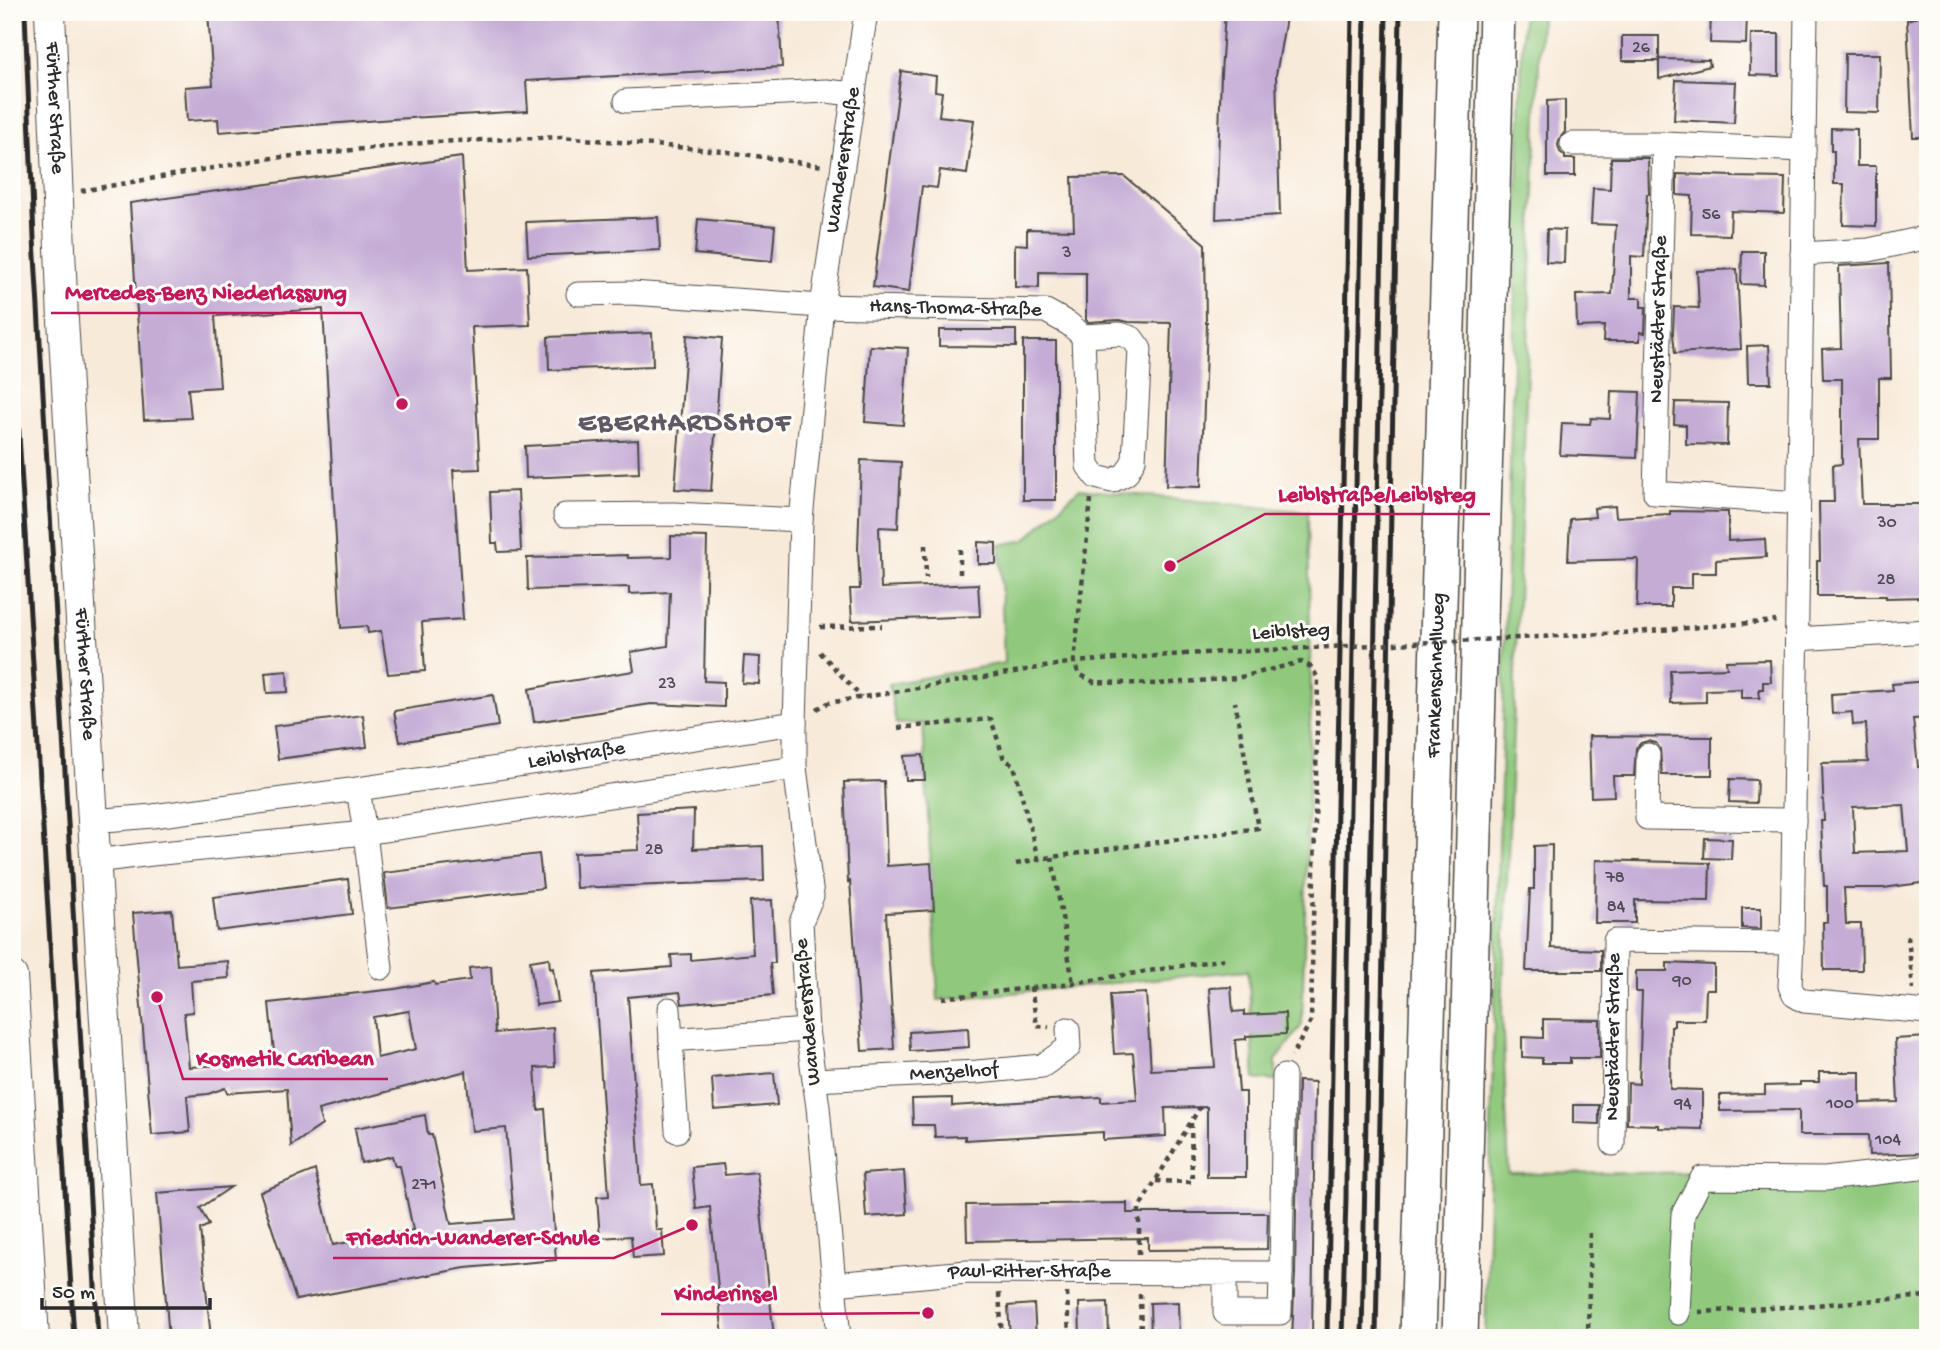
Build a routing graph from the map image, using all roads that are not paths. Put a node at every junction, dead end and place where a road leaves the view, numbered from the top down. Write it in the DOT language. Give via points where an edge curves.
graph roads {
  1 [pos="50,12"];
  2 [pos="866,12"];
  3 [pos="1456,12"];
  4 [pos="1497,12"];
  5 [pos="1806,12"];
  6 [pos="853,94"];
  7 [pos="626,101"];
  8 [pos="1572,144"];
  9 [pos="1664,144"];
  10 [pos="1804,150"];
  11 [pos="1928,237"];
  12 [pos="1802,254"];
  13 [pos="578,294"];
  14 [pos="822,306"];
  15 [pos="1083,336"];
  16 [pos="1798,503"];
  17 [pos="565,515"];
  18 [pos="801,520"];
  19 [pos="1797,629"];
  20 [pos="1928,631"];
  21 [pos="795,723"];
  22 [pos="1648,755"];
  23 [pos="795,768"];
  24 [pos="358,789"];
  25 [pos="149,816"];
  26 [pos="1794,820"];
  27 [pos="93,821"];
  28 [pos="365,833"];
  29 [pos="152,853"];
  30 [pos="95,861"];
  31 [pos="1792,943"];
  32 [pos="380,968"];
  33 [pos="12,976"];
  34 [pos="669,1009"];
  35 [pos="13,1010"];
  36 [pos="1921,1011"];
  37 [pos="1069,1029"];
  38 [pos="807,1030"];
  39 [pos="671,1040"];
  40 [pos="1284,1076"];
  41 [pos="814,1080"];
  42 [pos="677,1131"];
  43 [pos="1613,1143"];
  44 [pos="1928,1167"];
  45 [pos="1225,1272"];
  46 [pos="1281,1273"];
  47 [pos="834,1284"];
  48 [pos="1678,1313"];
  49 [pos="34,1338"];
  50 [pos="124,1338"];
  51 [pos="839,1338"];
  52 [pos="1418,1338"];
  53 [pos="1460,1338"];
  1 -- 27 [label="main road, Fürther Straße"];
  2 -- 6 [label="street, Wandererstraße"];
  3 -- 52 [label="highway, Frankenschnellweg"];
  4 -- 53 [label="highway, Frankenschnellweg"];
  5 -- 10 [label="street"];
  6 -- 7 [label="street" via="826,91"];
  6 -- 14 [label="street, Wandererstraße"];
  8 -- 9 [label="street"];
  9 -- 10 [label="street"];
  9 -- 16 [label="street, Neustädter Straße" via="1655,494"];
  10 -- 12 [label="street"];
  11 -- 12 [label="street" via="1869,250"];
  12 -- 16 [label="street"];
  13 -- 14 [label="street" via="631,293"];
  14 -- 15 [label="street, Hans-Thoma-Straße" via="1046,311"];
  14 -- 18 [label="street, Wandererstraße"];
  15 -- 15 [label="street" via="1088,466 1096,477 1112,481 1126,474 1134,460 1140,349 1132,338 1120,334"];
  16 -- 19 [label="street"];
  17 -- 18 [label="street"];
  18 -- 21 [label="street, Wandererstraße"];
  19 -- 20 [label="street"];
  19 -- 26 [label="street"];
  21 -- 23 [label="street, Wandererstraße"];
  21 -- 24 [label="street, Leiblstraße"];
  22 -- 26 [label="street" via="1647,818"];
  23 -- 28 [label="street"];
  23 -- 38 [label="street, Wandererstraße" via="812,895 801,922"];
  24 -- 25 [label="street, Leiblstraße"];
  24 -- 28 [label="street"];
  25 -- 27 [label="street, Leiblstraße"];
  25 -- 29 [label="street"];
  26 -- 31 [label="street"];
  27 -- 30 [label="main road, Fürther Straße"];
  28 -- 29 [label="street"];
  28 -- 32 [label="street"];
  29 -- 30 [label="street"];
  30 -- 50 [label="main road, Fürther Straße"];
  31 -- 36 [label="street" via="1790,986 1804,1001"];
  31 -- 43 [label="street, Neustädter Straße" via="1615,941"];
  33 -- 35 [label="main road"];
  34 -- 39 [label="street"];
  35 -- 49 [label="main road"];
  37 -- 41 [label="street, Menzelhof" via="1069,1047 1042,1066"];
  38 -- 39 [label="street"];
  38 -- 41 [label="street, Wandererstraße"];
  39 -- 42 [label="street"];
  40 -- 46 [label="street"];
  41 -- 47 [label="street, Wandererstraße"];
  44 -- 48 [label="street" via="1825,1179 1702,1178 1683,1214"];
  45 -- 46 [label="street, Paul-Ritter-Straße"];
  45 -- 46 [label="street" via="1225,1313 1280,1313"];
  45 -- 47 [label="street, Paul-Ritter-Straße" via="967,1272"];
  47 -- 51 [label="street, Wandererstraße"];
}
